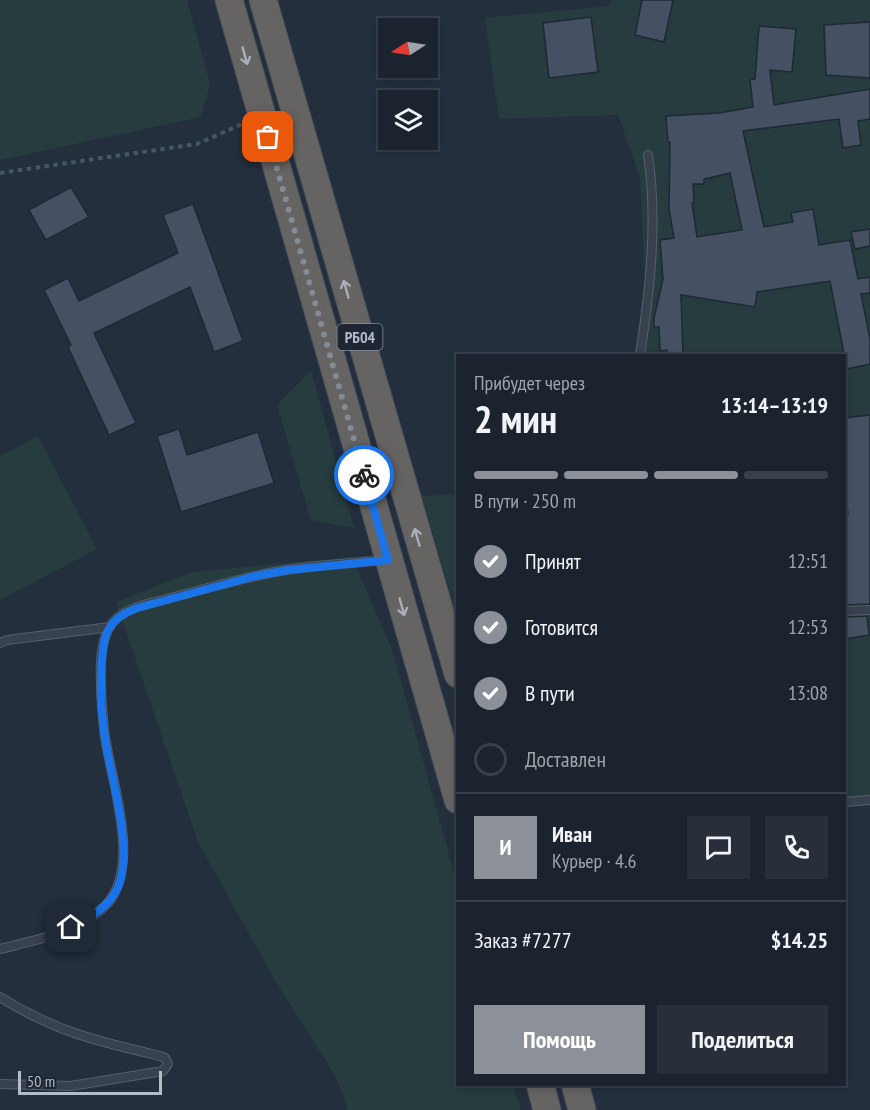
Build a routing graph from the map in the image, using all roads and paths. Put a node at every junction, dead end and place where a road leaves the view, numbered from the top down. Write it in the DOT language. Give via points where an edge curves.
graph roads {
  1 [pos="229,0"];
  2 [pos="263,0"];
  3 [pos="262,115"];
  4 [pos="648,155"];
  5 [pos="0,173"];
  6 [pos="640,354"];
  7 [pos="388,560"];
  8 [pos="870,610"];
  9 [pos="846,611"];
  10 [pos="110,627"];
  11 [pos="0,643"];
  12 [pos="456,667"];
  13 [pos="456,793"];
  14 [pos="870,800"];
  15 [pos="846,802"];
  16 [pos="0,949"];
  17 [pos="0,997"];
  18 [pos="0,1084"];
  19 [pos="541,1086"];
  20 [pos="576,1086"];
  21 [pos="547,1110"];
  22 [pos="582,1110"];
  1 -- 3 [label="highway, РБ04, one-way"];
  12 -- 2 [label="highway, РБ04, one-way"];
  3 -- 5 [label="path" via="197,144"];
  3 -- 7 [label="highway, РБ04"];
  4 -- 6 [label="lane" via="653,234"];
  7 -- 10 [label="lane" via="255,576 137,608"];
  7 -- 13 [label="highway, РБ04, one-way"];
  8 -- 9 [label="lane"];
  10 -- 11 [label="lane"];
  10 -- 16 [label="lane" via="104,645 101,693 122,836 119,885 110,901 92,917 57,933"];
  14 -- 15 [label="lane"];
  17 -- 18 [label="lane" via="64,1031 160,1056 168,1064 164,1071 71,1086"];
  19 -- 21 [label="highway"];
  20 -- 22 [label="highway"];
}
